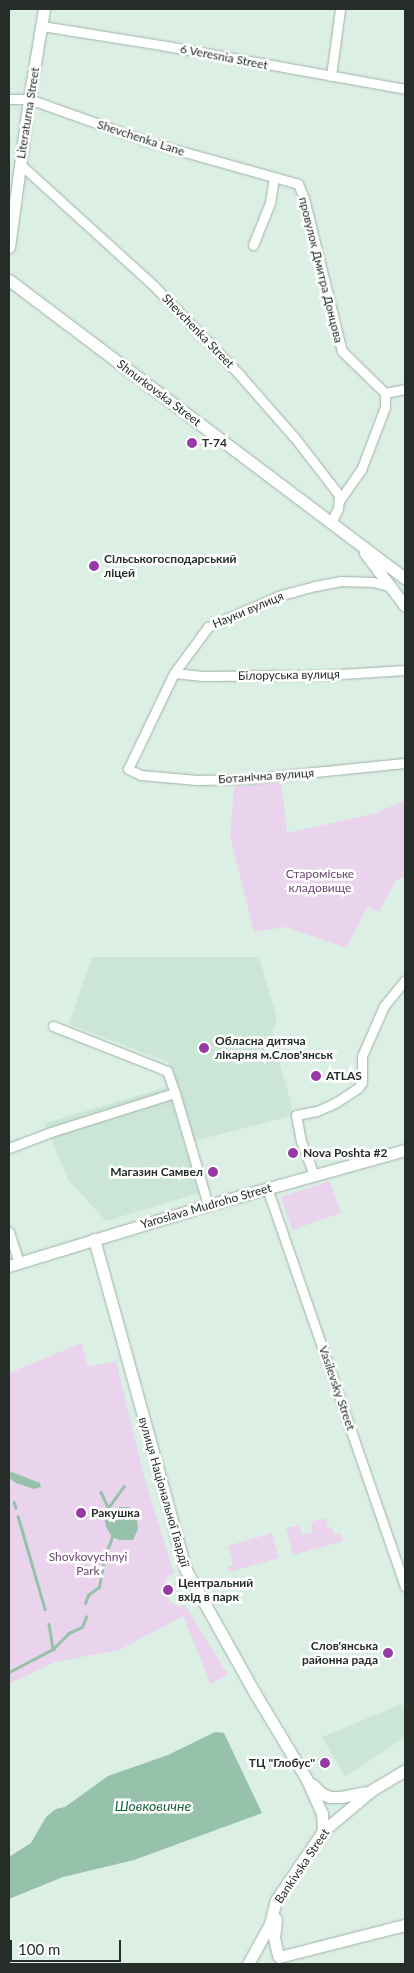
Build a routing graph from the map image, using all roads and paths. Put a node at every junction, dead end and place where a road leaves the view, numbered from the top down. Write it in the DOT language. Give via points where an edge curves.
graph roads {
  1 [pos="44,9"];
  2 [pos="340,9"];
  3 [pos="42,26"];
  4 [pos="331,76"];
  5 [pos="405,89"];
  6 [pos="9,99"];
  7 [pos="29,99"];
  8 [pos="20,164"];
  9 [pos="274,179"];
  10 [pos="254,245"];
  11 [pos="9,247"];
  12 [pos="9,280"];
  13 [pos="405,389"];
  14 [pos="385,394"];
  15 [pos="339,501"];
  16 [pos="332,521"];
  17 [pos="354,540"];
  18 [pos="405,578"];
  19 [pos="390,586"];
  20 [pos="405,606"];
  21 [pos="405,670"];
  22 [pos="174,673"];
  23 [pos="405,763"];
  24 [pos="128,769"];
  25 [pos="405,980"];
  26 [pos="53,1026"];
  27 [pos="174,1093"];
  28 [pos="9,1148"];
  29 [pos="405,1150"];
  30 [pos="314,1174"];
  31 [pos="267,1188"];
  32 [pos="208,1205"];
  33 [pos="9,1232"];
  34 [pos="94,1239"];
  35 [pos="14,1264"];
  36 [pos="405,1587"];
  37 [pos="405,1770"];
  38 [pos="307,1780"];
  39 [pos="372,1790"];
  40 [pos="323,1831"];
  41 [pos="276,1900"];
  42 [pos="405,1925"];
  43 [pos="251,1961"];
  44 [pos="279,1961"];
  1 -- 3 [label="street, Literaturna Street"];
  2 -- 4 [label="street"];
  3 -- 4 [label="street, 6 Veresnia Street"];
  3 -- 7 [label="street, Literaturna Street"];
  4 -- 5 [label="street, 6 Veresnia Street"];
  6 -- 7 [label="street, Shevchenka Lane"];
  7 -- 8 [label="street, Literaturna Street"];
  7 -- 9 [label="street, Shevchenka Lane" via="149,142"];
  8 -- 11 [label="street, Literaturna Street"];
  8 -- 15 [label="street, Shevchenka Street" via="155,287 238,373 339,495"];
  9 -- 10 [label="street" via="270,203"];
  9 -- 14 [label="street, провулок Дмитра Донцова" via="298,184 342,351"];
  12 -- 16 [label="street, Shnurkovska Street"];
  13 -- 14 [label="street"];
  14 -- 15 [label="street" via="385,408 361,470"];
  15 -- 16 [label="street"];
  16 -- 17 [label="street, Shnurkovska Street"];
  17 -- 18 [label="street, Shnurkovska Street"];
  17 -- 19 [label="street"];
  19 -- 20 [label="street"];
  19 -- 22 [label="street, Науки вулиця" via="341,581 278,596 208,627"];
  21 -- 22 [label="street, Білоруська вулиця" via="326,675 205,676"];
  22 -- 24 [label="street, Науки вулиця"];
  23 -- 24 [label="street, Ботанічна вулиця" via="244,779 197,780 141,774"];
  25 -- 30 [label="street" via="384,1006 362,1056 362,1082 358,1088 317,1111 296,1114"];
  26 -- 27 [label="street" via="167,1071"];
  27 -- 28 [label="street"];
  27 -- 32 [label="street"];
  29 -- 30 [label="street, Yaroslava Mudroho Street"];
  30 -- 31 [label="street, Yaroslava Mudroho Street"];
  31 -- 32 [label="street, Yaroslava Mudroho Street"];
  31 -- 36 [label="street, Vasilevsky Street"];
  32 -- 34 [label="street, Yaroslava Mudroho Street"];
  33 -- 35 [label="street"];
  34 -- 35 [label="street, Yaroslava Mudroho Street"];
  34 -- 38 [label="street, вулиця Національної Гвардії" via="186,1570"];
  37 -- 39 [label="street, Bankivska Street"];
  38 -- 39 [label="street" via="322,1794 330,1796 352,1796"];
  38 -- 40 [label="street, вулиця Національної Гвардії" via="322,1813"];
  39 -- 40 [label="street, Bankivska Street"];
  40 -- 41 [label="street, Bankivska Street"];
  41 -- 43 [label="street, Bankivska Street" via="270,1924"];
  41 -- 44 [label="street" via="274,1938"];
  42 -- 44 [label="street"];
  43 -- 44 [label="street" via="260,1950 267,1949"];
}
